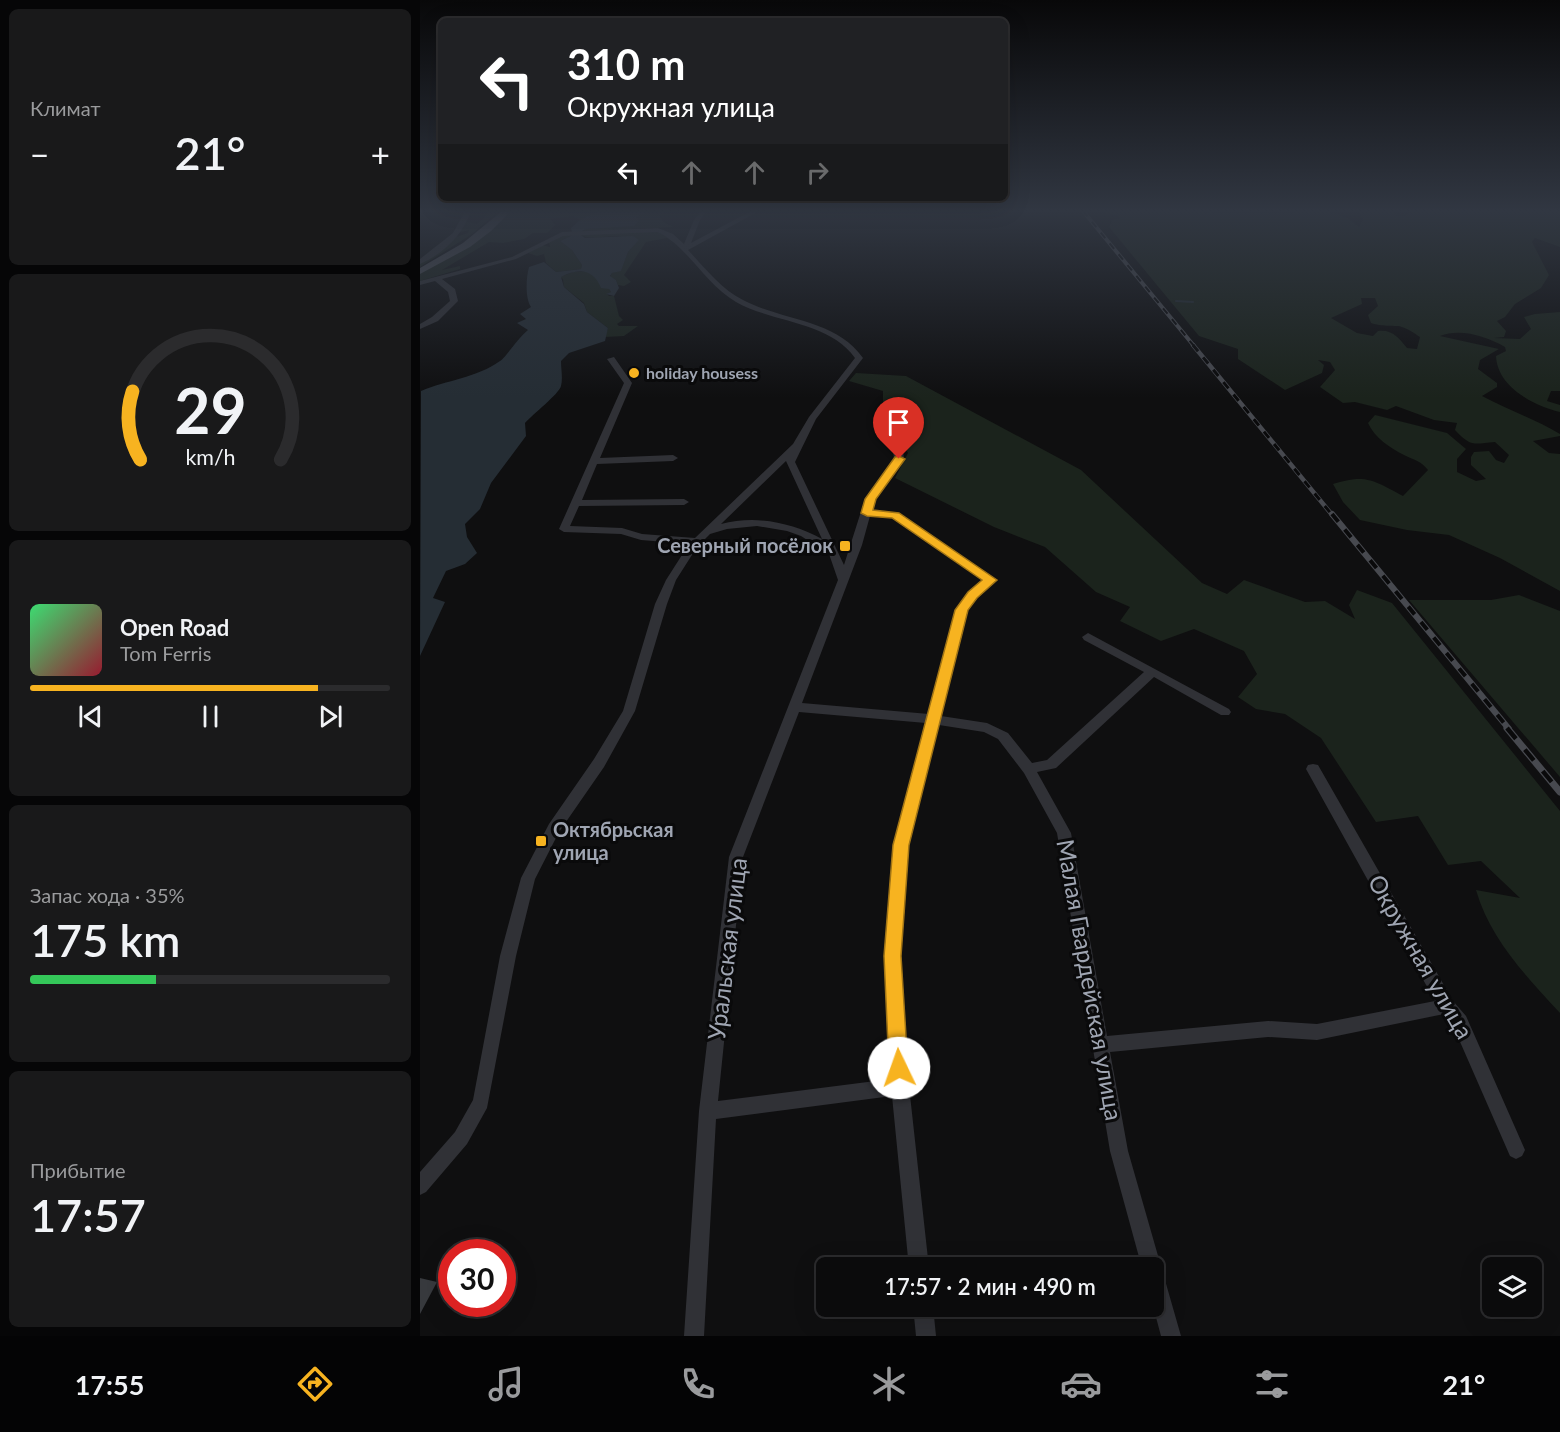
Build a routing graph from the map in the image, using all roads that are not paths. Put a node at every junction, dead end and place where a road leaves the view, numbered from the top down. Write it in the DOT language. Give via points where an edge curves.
graph roads {
  1 [pos="458,273"];
  2 [pos="710,273"];
  3 [pos="437,279"];
  4 [pos="420,283"];
  5 [pos="420,327"];
  6 [pos="611,359"];
  7 [pos="796,446"];
  8 [pos="898,450"];
  9 [pos="673,458"];
  10 [pos="594,461"];
  11 [pos="684,502"];
  12 [pos="576,503"];
  13 [pos="867,513"];
  14 [pos="702,537"];
  15 [pos="833,555"];
  16 [pos="842,578"];
  17 [pos="1088,637"];
  18 [pos="1152,672"];
  19 [pos="795,707"];
  20 [pos="1225,712"];
  21 [pos="933,719"];
  22 [pos="1029,769"];
  23 [pos="1313,769"];
  24 [pos="1447,1006"];
  25 [pos="1100,1045"];
  26 [pos="900,1086"];
  27 [pos="708,1111"];
  28 [pos="1516,1150"];
  29 [pos="420,1186"];
  30 [pos="918,1257"];
  31 [pos="1149,1257"];
  32 [pos="1164,1310"];
  33 [pos="924,1317"];
  34 [pos="694,1336"];
  35 [pos="926,1336"];
  36 [pos="1171,1336"];
  1 -- 3 [label="street"];
  2 -- 7 [label="street" via="738,301 832,335 860,358 811,418"];
  3 -- 4 [label="street"];
  3 -- 5 [label="street" via="452,291 454,301 435,320"];
  6 -- 10 [label="street" via="628,383"];
  7 -- 14 [label="street"];
  7 -- 15 [label="street" via="791,465"];
  8 -- 13 [label="street, Уральская улица" via="899,459 870,499"];
  9 -- 10 [label="street"];
  10 -- 12 [label="street"];
  11 -- 12 [label="street"];
  12 -- 14 [label="street" via="564,529 622,531 641,537"];
  13 -- 16 [label="street, Уральская улица"];
  13 -- 21 [label="street" via="895,515 990,580 962,610"];
  14 -- 15 [label="street" via="735,524 778,526 812,538"];
  14 -- 29 [label="street" via="682,560 661,604 629,711 554,828 528,879 511,940 481,1102 461,1138"];
  15 -- 16 [label="street"];
  16 -- 19 [label="street, Уральская улица"];
  17 -- 18 [label="street"];
  18 -- 20 [label="street"];
  18 -- 22 [label="street" via="1051,764"];
  19 -- 21 [label="street, Малая Гвардейская улица"];
  19 -- 27 [label="street, Уральская улица" via="736,857"];
  21 -- 22 [label="street, Малая Гвардейская улица" via="987,728 1003,736"];
  21 -- 26 [label="street" via="901,845 893,956"];
  22 -- 25 [label="street, Малая Гвардейская улица" via="1064,833"];
  23 -- 24 [label="street, Окружная улица"];
  24 -- 25 [label="street" via="1317,1032 1268,1029"];
  24 -- 28 [label="street, Окружная улица" via="1470,1042"];
  25 -- 31 [label="street, Малая Гвардейская улица" via="1119,1151"];
  26 -- 27 [label="street"];
  26 -- 30 [label="street"];
  27 -- 34 [label="street, Уральская улица"];
  32 -- 36 [label="street"];
  33 -- 35 [label="street"];
}
